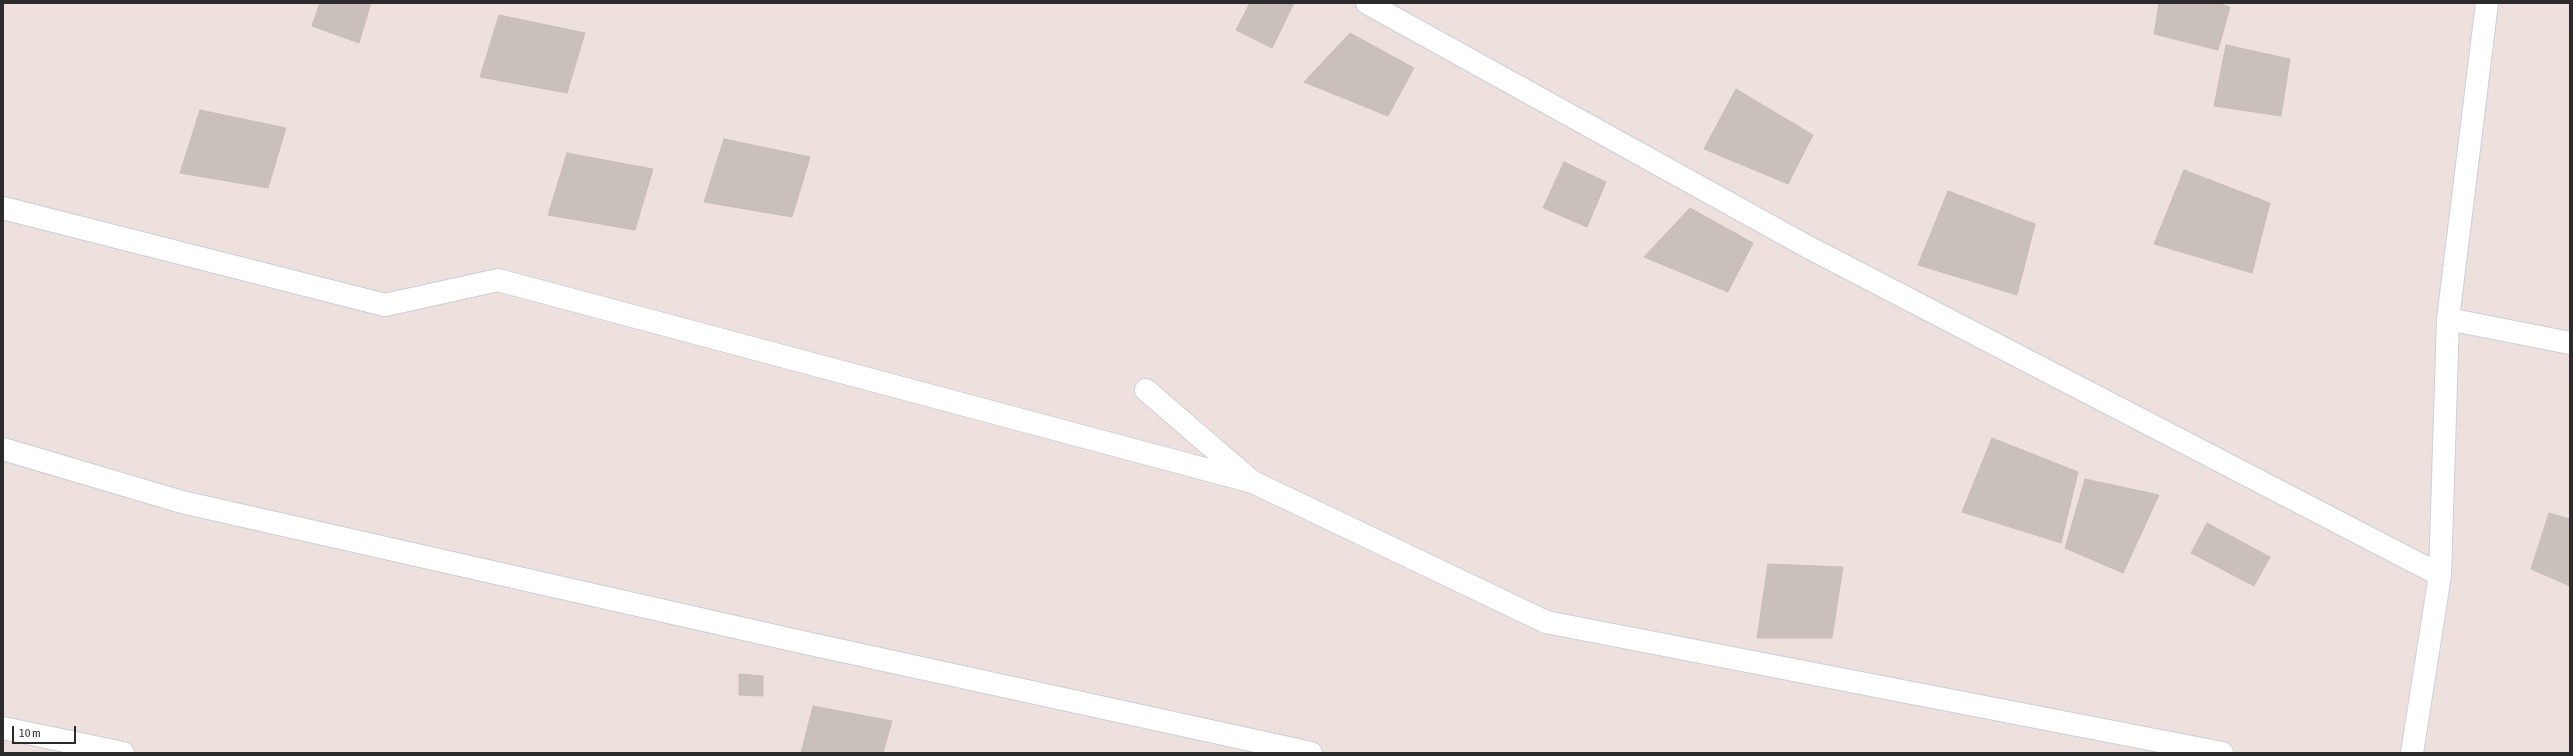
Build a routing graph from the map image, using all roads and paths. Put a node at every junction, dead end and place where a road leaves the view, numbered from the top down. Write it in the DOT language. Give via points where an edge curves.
graph roads {
  1 [pos="1367,3"];
  2 [pos="2487,3"];
  3 [pos="3,208"];
  4 [pos="2448,319"];
  5 [pos="2570,343"];
  6 [pos="1146,390"];
  7 [pos="3,449"];
  8 [pos="1253,482"];
  9 [pos="2440,575"];
  10 [pos="3,728"];
  11 [pos="123,753"];
  12 [pos="1311,753"];
  13 [pos="2222,753"];
  14 [pos="2412,753"];
  1 -- 9 [label="street" via="1808,247"];
  2 -- 4 [label="street"];
  3 -- 8 [label="street" via="385,305 498,280"];
  4 -- 5 [label="street"];
  4 -- 9 [label="street"];
  6 -- 8 [label="street"];
  7 -- 12 [label="street" via="182,502 797,641"];
  8 -- 13 [label="street" via="1546,622"];
  9 -- 14 [label="street"];
  10 -- 11 [label="street"];
}
